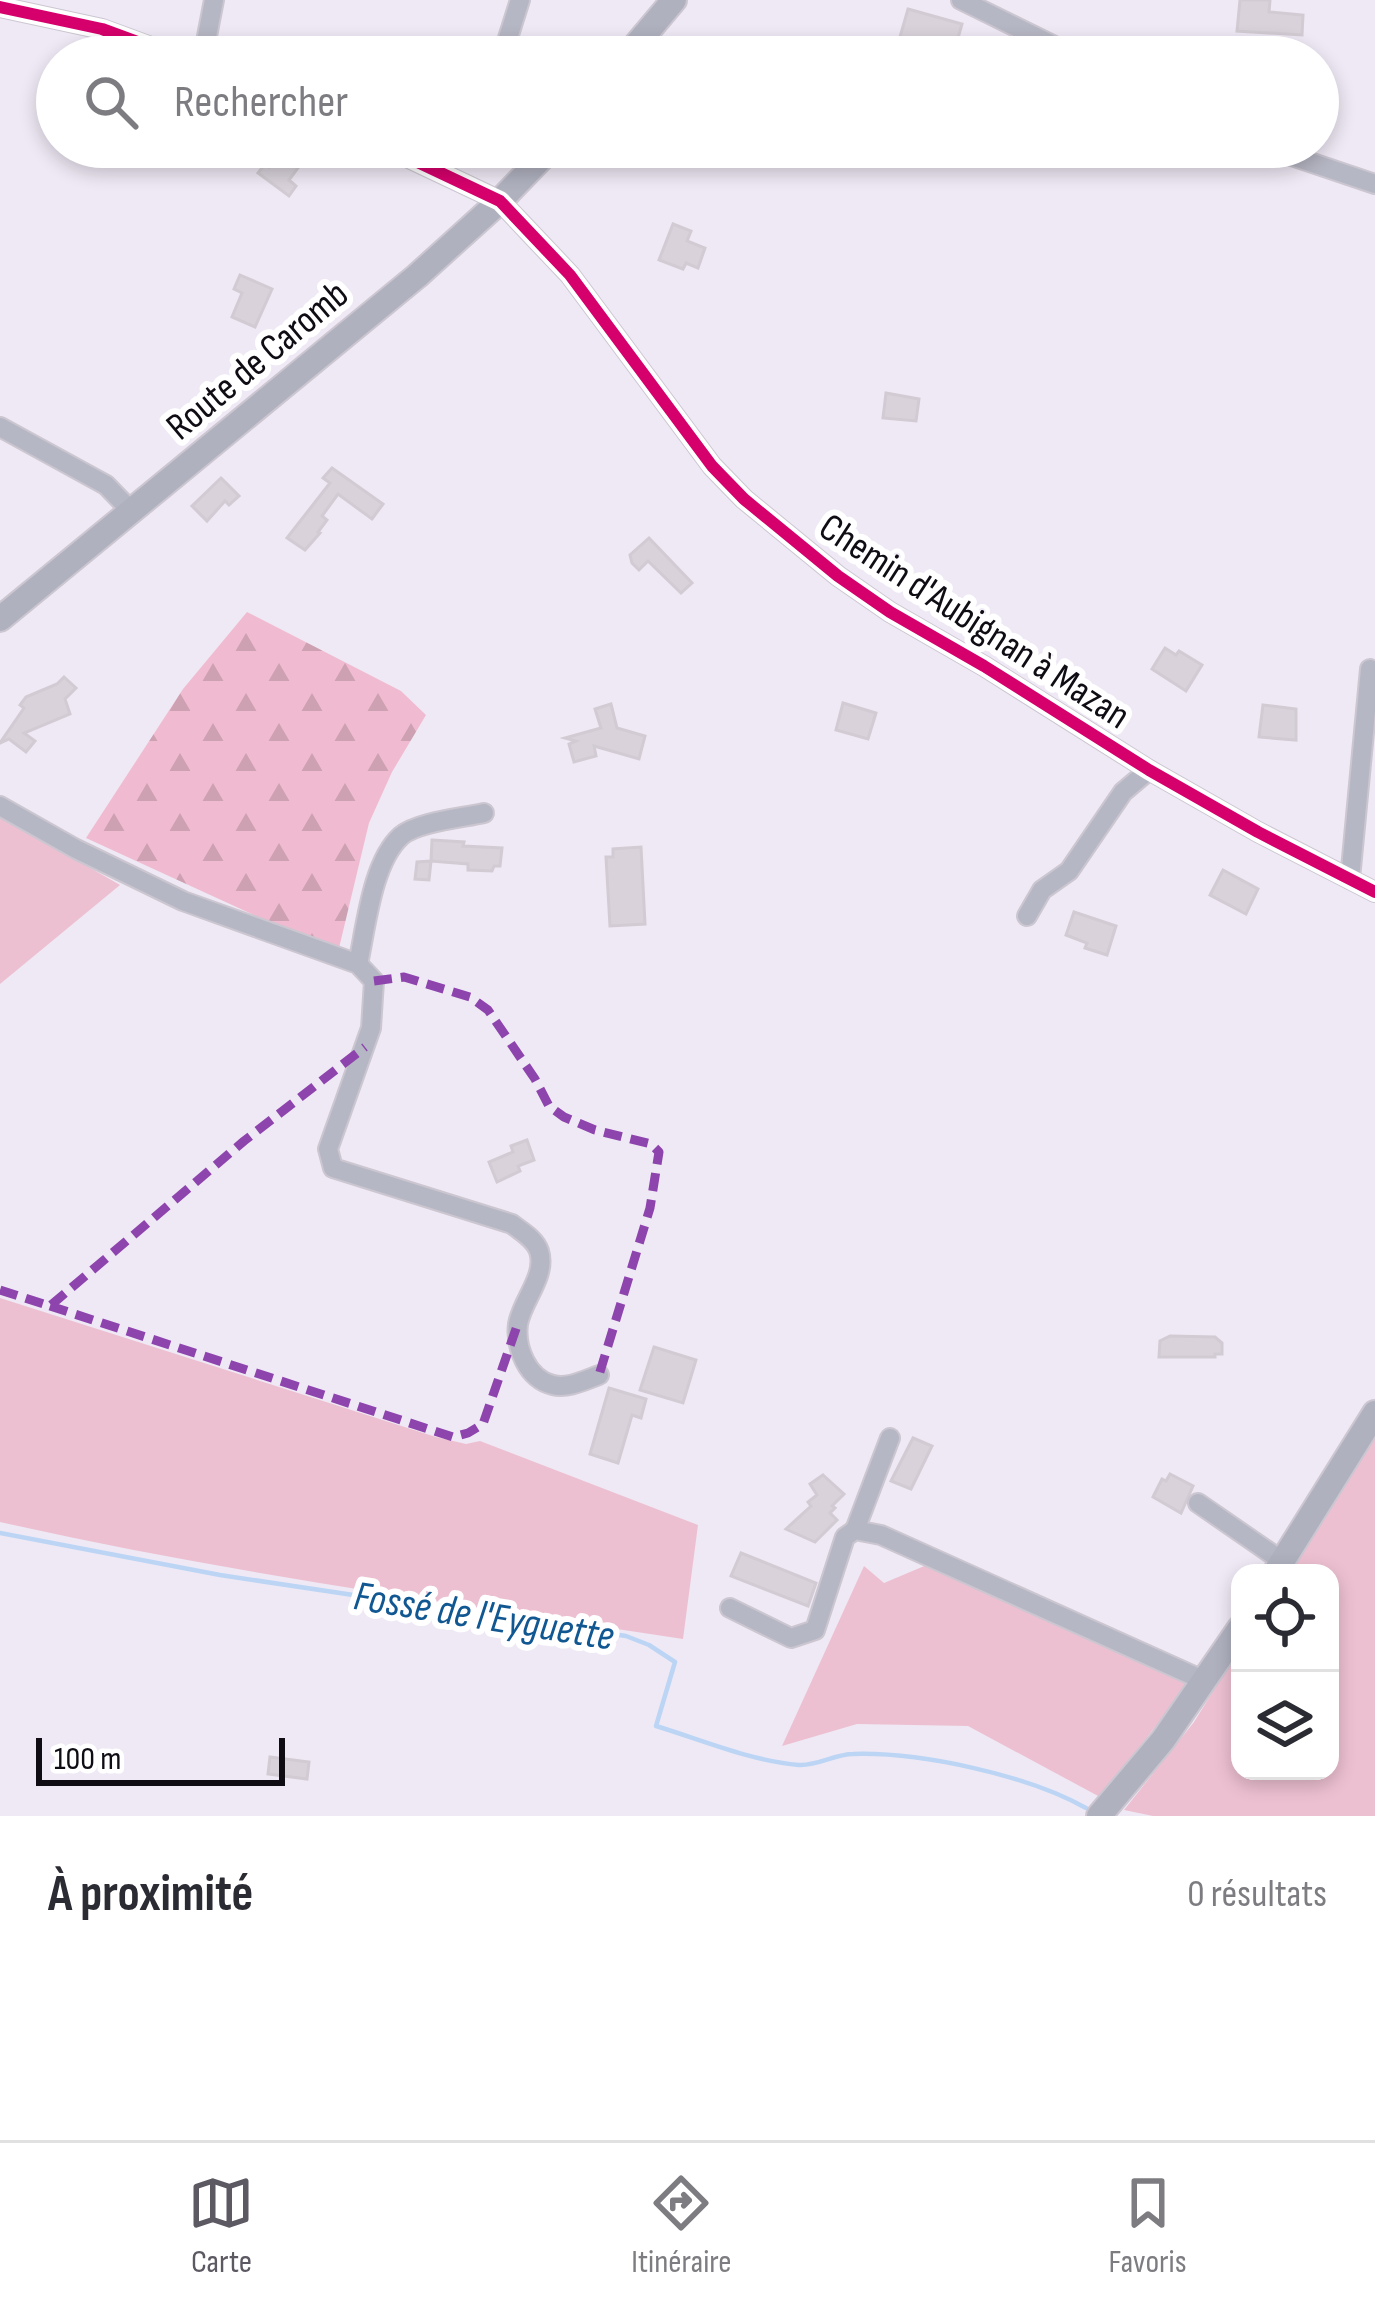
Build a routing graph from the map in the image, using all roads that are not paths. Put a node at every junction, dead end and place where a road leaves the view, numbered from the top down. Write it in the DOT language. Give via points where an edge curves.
graph roads {
  1 [pos="214,0"];
  2 [pos="520,0"];
  3 [pos="674,0"];
  4 [pos="961,0"];
  5 [pos="0,7"];
  6 [pos="122,36"];
  7 [pos="206,36"];
  8 [pos="509,36"];
  9 [pos="644,36"];
  10 [pos="1034,36"];
  11 [pos="432,168"];
  12 [pos="532,168"];
  13 [pos="1327,168"];
  14 [pos="436,170"];
  15 [pos="1375,184"];
  16 [pos="500,201"];
  17 [pos="0,427"];
  18 [pos="132,512"];
  19 [pos="0,619"];
  20 [pos="1370,669"];
  21 [pos="1149,770"];
  22 [pos="0,806"];
  23 [pos="484,813"];
  24 [pos="1350,879"];
  25 [pos="1375,892"];
  26 [pos="1027,916"];
  27 [pos="358,964"];
  28 [pos="599,1375"];
  29 [pos="1375,1413"];
  30 [pos="890,1438"];
  31 [pos="1198,1503"];
  32 [pos="855,1530"];
  33 [pos="1274,1564"];
  34 [pos="1280,1564"];
  35 [pos="730,1608"];
  36 [pos="1231,1642"];
  37 [pos="1205,1681"];
  38 [pos="1099,1816"];
  1 -- 7 [label="street"];
  2 -- 8 [label="street"];
  3 -- 9 [label="main road"];
  4 -- 10 [label="street"];
  5 -- 6 [label="street"];
  11 -- 14 [label="street, Chemin d'Aubignan à Mazan"];
  12 -- 16 [label="main road, Route de Caromb"];
  13 -- 15 [label="street"];
  14 -- 16 [label="street, Chemin d'Aubignan à Mazan"];
  16 -- 18 [label="main road, Route de Caromb"];
  16 -- 21 [label="street, Chemin d'Aubignan à Mazan" via="570,275 744,499 890,612"];
  17 -- 18 [label="street" via="106,485"];
  18 -- 19 [label="main road, Route de Caromb"];
  20 -- 24 [label="street"];
  21 -- 24 [label="street, Chemin d'Aubignan à Mazan"];
  21 -- 26 [label="street"];
  22 -- 27 [label="street" via="183,901"];
  23 -- 27 [label="street" via="402,834 381,862"];
  24 -- 25 [label="street, Chemin d'Aubignan à Mazan"];
  27 -- 28 [label="street" via="374,981 371,1028 328,1149 333,1168 530,1237 540,1253 518,1323 521,1357 553,1386"];
  29 -- 34 [label="main road"];
  30 -- 32 [label="street"];
  31 -- 33 [label="street"];
  32 -- 35 [label="street" via="845,1537 815,1630 791,1638"];
  32 -- 37 [label="street"];
  36 -- 37 [label="main road"];
  37 -- 38 [label="main road"];
}
